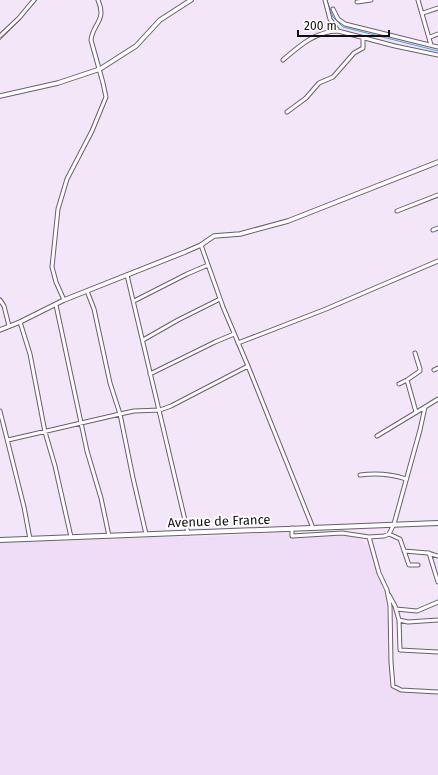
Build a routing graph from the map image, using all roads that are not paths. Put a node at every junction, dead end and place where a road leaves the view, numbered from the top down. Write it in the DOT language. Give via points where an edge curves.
graph roads {
  1 [pos="34,0"];
  2 [pos="98,0"];
  3 [pos="191,0"];
  4 [pos="325,0"];
  5 [pos="371,0"];
  6 [pos="418,0"];
  7 [pos="358,2"];
  8 [pos="438,8"];
  9 [pos="333,9"];
  10 [pos="423,14"];
  11 [pos="338,31"];
  12 [pos="438,34"];
  13 [pos="0,36"];
  14 [pos="430,37"];
  15 [pos="363,38"];
  16 [pos="431,45"];
  17 [pos="438,47"];
  18 [pos="438,55"];
  19 [pos="283,60"];
  20 [pos="100,69"];
  21 [pos="0,96"];
  22 [pos="287,112"];
  23 [pos="438,162"];
  24 [pos="438,195"];
  25 [pos="397,211"];
  26 [pos="438,228"];
  27 [pos="433,230"];
  28 [pos="201,245"];
  29 [pos="438,260"];
  30 [pos="208,265"];
  31 [pos="127,275"];
  32 [pos="87,291"];
  33 [pos="220,299"];
  34 [pos="0,300"];
  35 [pos="64,300"];
  36 [pos="134,301"];
  37 [pos="56,305"];
  38 [pos="20,322"];
  39 [pos="9,326"];
  40 [pos="0,330"];
  41 [pos="234,334"];
  42 [pos="143,340"];
  43 [pos="238,343"];
  44 [pos="415,353"];
  45 [pos="248,366"];
  46 [pos="438,368"];
  47 [pos="434,370"];
  48 [pos="150,374"];
  49 [pos="407,380"];
  50 [pos="399,384"];
  51 [pos="438,399"];
  52 [pos="425,407"];
  53 [pos="160,410"];
  54 [pos="0,411"];
  55 [pos="416,412"];
  56 [pos="120,414"];
  57 [pos="82,424"];
  58 [pos="45,432"];
  59 [pos="377,436"];
  60 [pos="8,440"];
  61 [pos="360,475"];
  62 [pos="406,479"];
  63 [pos="438,523"];
  64 [pos="394,524"];
  65 [pos="292,528"];
  66 [pos="313,528"];
  67 [pos="188,533"];
  68 [pos="146,534"];
  69 [pos="389,534"];
  70 [pos="109,536"];
  71 [pos="71,537"];
  72 [pos="369,537"];
  73 [pos="30,539"];
  74 [pos="0,540"];
  75 [pos="404,551"];
  76 [pos="429,553"];
  77 [pos="438,556"];
  78 [pos="418,565"];
  79 [pos="438,582"];
  80 [pos="387,590"];
  81 [pos="438,602"];
  82 [pos="396,609"];
  83 [pos="399,620"];
  84 [pos="438,620"];
  85 [pos="438,652"];
  86 [pos="438,692"];
  1 -- 13 [label="street"];
  2 -- 20 [label="street" via="100,19 92,40"];
  3 -- 20 [label="street" via="160,20 136,46"];
  4 -- 11 [label="street" via="330,19"];
  5 -- 7 [label="street"];
  6 -- 10 [label="street"];
  8 -- 10 [label="street"];
  9 -- 16 [label="street" via="338,19 345,24"];
  10 -- 14 [label="street"];
  11 -- 15 [label="street"];
  11 -- 19 [label="street" via="324,32 312,38"];
  12 -- 14 [label="street"];
  14 -- 16 [label="street"];
  15 -- 18 [label="street"];
  15 -- 22 [label="street" via="363,48 354,53 334,76 319,83 306,98"];
  16 -- 17 [label="street"];
  20 -- 21 [label="street" via="58,83"];
  20 -- 35 [label="street" via="105,100 67,179 58,210 52,267"];
  23 -- 28 [label="street" via="291,220 240,234 214,236"];
  24 -- 25 [label="street"];
  26 -- 27 [label="street"];
  28 -- 30 [label="street"];
  28 -- 31 [label="street"];
  29 -- 43 [label="street" via="326,309"];
  30 -- 33 [label="street"];
  30 -- 36 [label="street"];
  31 -- 32 [label="street"];
  31 -- 36 [label="street"];
  32 -- 35 [label="street"];
  32 -- 56 [label="street" via="94,309 110,383"];
  33 -- 41 [label="street"];
  33 -- 42 [label="street"];
  34 -- 39 [label="street"];
  35 -- 37 [label="street"];
  36 -- 42 [label="street"];
  37 -- 38 [label="street"];
  37 -- 57 [label="street"];
  38 -- 39 [label="street"];
  38 -- 58 [label="street" via="30,354"];
  39 -- 40 [label="street"];
  41 -- 43 [label="street"];
  41 -- 48 [label="street"];
  42 -- 48 [label="street"];
  43 -- 45 [label="street"];
  44 -- 49 [label="street" via="420,370"];
  45 -- 53 [label="street"];
  45 -- 66 [label="street"];
  46 -- 47 [label="street"];
  48 -- 53 [label="street"];
  49 -- 50 [label="street"];
  49 -- 55 [label="street"];
  51 -- 52 [label="street"];
  52 -- 55 [label="street"];
  52 -- 62 [label="street"];
  53 -- 56 [label="street"];
  53 -- 67 [label="street"];
  54 -- 60 [label="street"];
  55 -- 59 [label="street"];
  56 -- 57 [label="street"];
  56 -- 68 [label="street"];
  57 -- 58 [label="street"];
  57 -- 70 [label="street"];
  58 -- 60 [label="street"];
  58 -- 71 [label="street"];
  60 -- 73 [label="street"];
  61 -- 62 [label="street" via="388,474"];
  62 -- 64 [label="street"];
  63 -- 64 [label="main road, Avenue de France"];
  64 -- 66 [label="main road, Avenue de France"];
  64 -- 69 [label="street"];
  65 -- 66 [label="main road, Avenue de France"];
  65 -- 67 [label="main road, Avenue de France"];
  65 -- 72 [label="street" via="292,536 342,532"];
  67 -- 68 [label="main road, Avenue de France"];
  68 -- 70 [label="main road, Avenue de France"];
  69 -- 72 [label="street"];
  69 -- 75 [label="street" via="400,539"];
  70 -- 71 [label="main road, Avenue de France"];
  71 -- 73 [label="main road, Avenue de France"];
  72 -- 80 [label="street"];
  73 -- 74 [label="main road, Avenue de France"];
  75 -- 76 [label="street"];
  75 -- 78 [label="street" via="409,565"];
  76 -- 77 [label="street"];
  76 -- 79 [label="street"];
  80 -- 82 [label="street"];
  80 -- 86 [label="street" via="394,686 401,690"];
  81 -- 82 [label="street" via="417,611"];
  82 -- 83 [label="street"];
  83 -- 84 [label="street"];
  83 -- 85 [label="street" via="400,650"];
}
